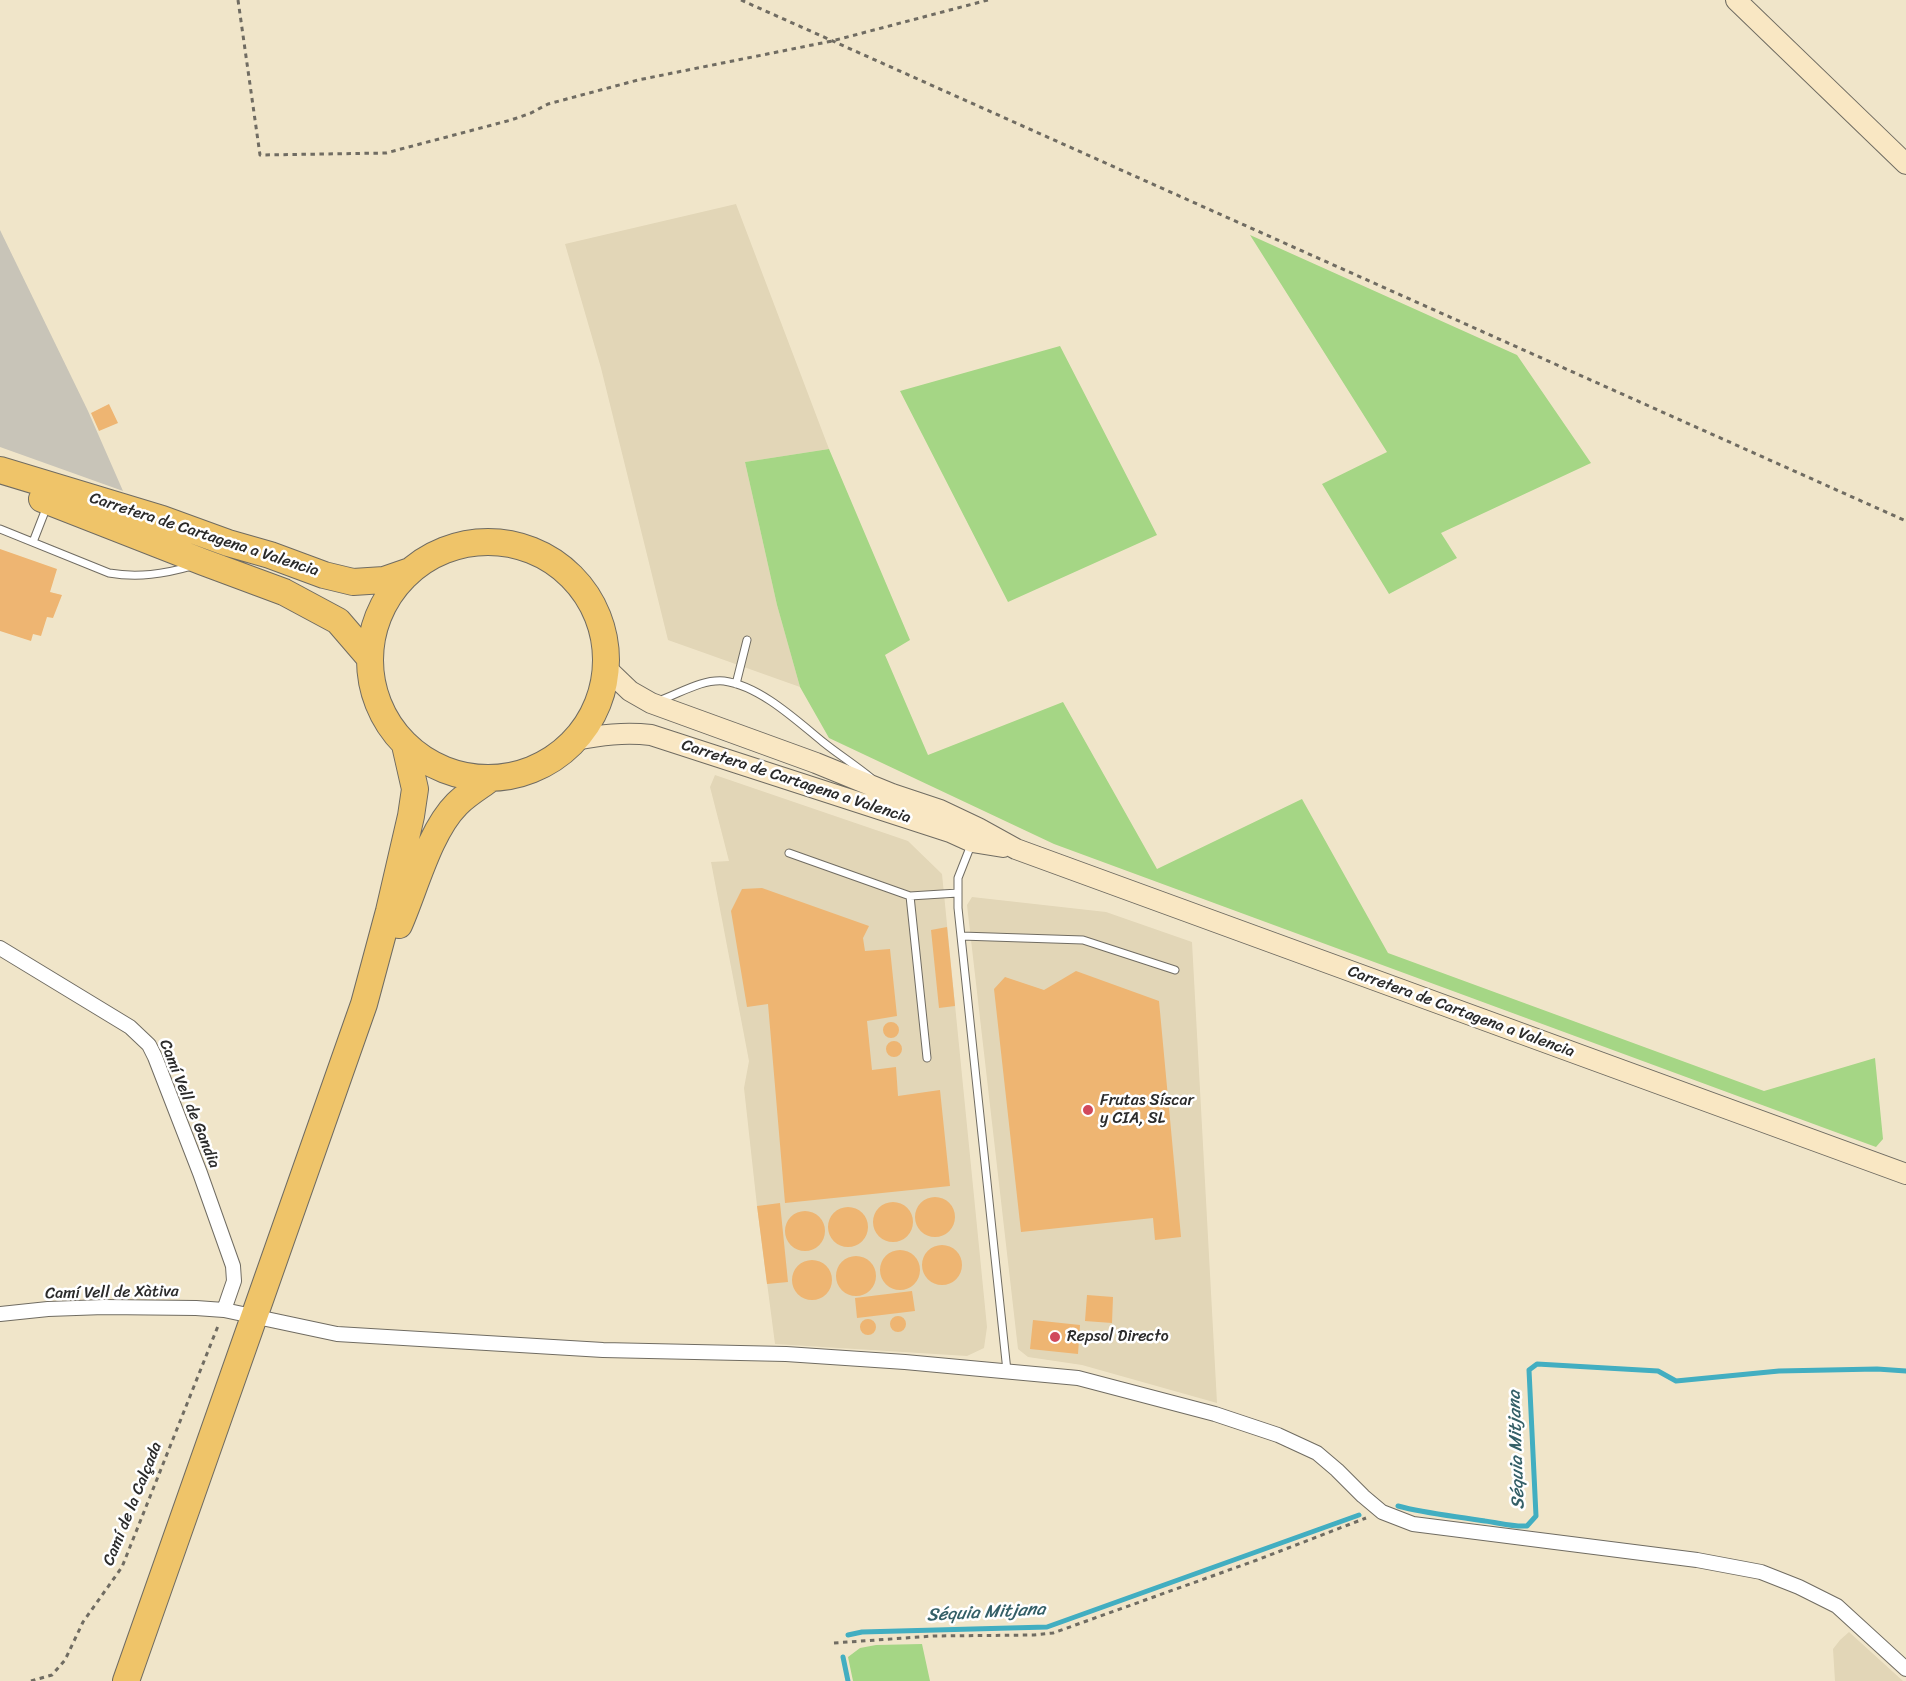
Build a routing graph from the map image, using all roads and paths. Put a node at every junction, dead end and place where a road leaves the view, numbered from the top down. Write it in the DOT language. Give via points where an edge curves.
graph roads {
  1 [pos="238,0"];
  2 [pos="741,0"];
  3 [pos="988,0"];
  4 [pos="1736,0"];
  5 [pos="831,41"];
  6 [pos="1906,164"];
  7 [pos="0,470"];
  8 [pos="0,482"];
  9 [pos="49,501"];
  10 [pos="1906,521"];
  11 [pos="0,529"];
  12 [pos="33,542"];
  13 [pos="203,562"];
  14 [pos="410,571"];
  15 [pos="747,640"];
  16 [pos="369,657"];
  17 [pos="606,668"];
  18 [pos="736,684"];
  19 [pos="651,703"];
  20 [pos="574,740"];
  21 [pos="405,746"];
  22 [pos="490,779"];
  23 [pos="892,794"];
  24 [pos="972,842"];
  25 [pos="1016,849"];
  26 [pos="789,854"];
  27 [pos="958,893"];
  28 [pos="910,896"];
  29 [pos="961,936"];
  30 [pos="0,948"];
  31 [pos="1175,970"];
  32 [pos="364,1004"];
  33 [pos="927,1058"];
  34 [pos="1906,1174"];
  35 [pos="224,1310"];
  36 [pos="0,1314"];
  37 [pos="255,1316"];
  38 [pos="1007,1371"];
  39 [pos="1382,1512"];
  40 [pos="834,1643"];
  41 [pos="1906,1669"];
  42 [pos="31,1681"];
  43 [pos="126,1681"];
  1 -- 5 [label="path" via="260,155 386,153 511,120 548,104 638,80"];
  2 -- 5 [label="path"];
  3 -- 5 [label="path"];
  4 -- 6 [label="main road"];
  5 -- 10 [label="path"];
  7 -- 14 [label="highway, Carretera de Cartagena a Valencia" via="162,519 324,575 353,582 384,580"];
  8 -- 9 [label="highway, Carretera de Cartagena a Valencia"];
  9 -- 12 [label="lane"];
  9 -- 13 [label="highway, Carretera de Cartagena a Valencia"];
  11 -- 12 [label="lane"];
  12 -- 13 [label="lane" via="109,573 128,576 167,573"];
  13 -- 16 [label="highway, Carretera de Cartagena a Valencia" via="284,592 338,621"];
  14 -- 16 [label="highway" via="385,601 371,638"];
  14 -- 17 [label="highway" via="438,554 468,544 510,545 540,555 567,573 593,606 601,626"];
  15 -- 18 [label="lane"];
  16 -- 21 [label="highway" via="374,696"];
  17 -- 19 [label="main road, Carretera de Cartagena a Valencia" via="630,691"];
  17 -- 20 [label="highway" via="597,707"];
  18 -- 19 [label="lane" via="724,681 699,685"];
  18 -- 23 [label="lane" via="800,721"];
  19 -- 23 [label="main road, Carretera de Cartagena a Valencia"];
  20 -- 22 [label="highway" via="536,768"];
  20 -- 24 [label="main road, Carretera de Cartagena a Valencia" via="625,733 651,735"];
  21 -- 22 [label="highway" via="444,771"];
  21 -- 32 [label="highway" via="415,789 411,816"];
  22 -- 32 [label="highway" via="456,805 431,845"];
  23 -- 25 [label="main road, Carretera de Cartagena a Valencia" via="940,810"];
  24 -- 25 [label="main road, Carretera de Cartagena a Valencia"];
  24 -- 27 [label="lane" via="958,878"];
  25 -- 34 [label="main road, Carretera de Cartagena a Valencia"];
  26 -- 28 [label="lane"];
  27 -- 28 [label="lane"];
  27 -- 29 [label="lane"];
  28 -- 33 [label="lane"];
  29 -- 31 [label="lane" via="1083,940"];
  29 -- 38 [label="lane"];
  30 -- 35 [label="street, Camí Vell de Gandia" via="130,1027 149,1045 233,1266 234,1281"];
  32 -- 37 [label="highway"];
  35 -- 36 [label="street, Camí Vell de Xàtiva" via="104,1307"];
  35 -- 37 [label="street, Camí Vell de Xàtiva"];
  35 -- 42 [label="path, Camí de la Calçada" via="122,1567 83,1622 65,1660 52,1675"];
  37 -- 38 [label="street, Camí Vell de Xàtiva" via="337,1334 603,1350 786,1354"];
  37 -- 43 [label="highway"];
  38 -- 39 [label="street, Camí Vell de Xàtiva" via="1078,1378 1278,1435 1317,1453"];
  39 -- 40 [label="path" via="1053,1633"];
  39 -- 41 [label="street, Camí Vell de Xàtiva" via="1413,1524 1697,1560 1761,1572 1837,1606"];
}
